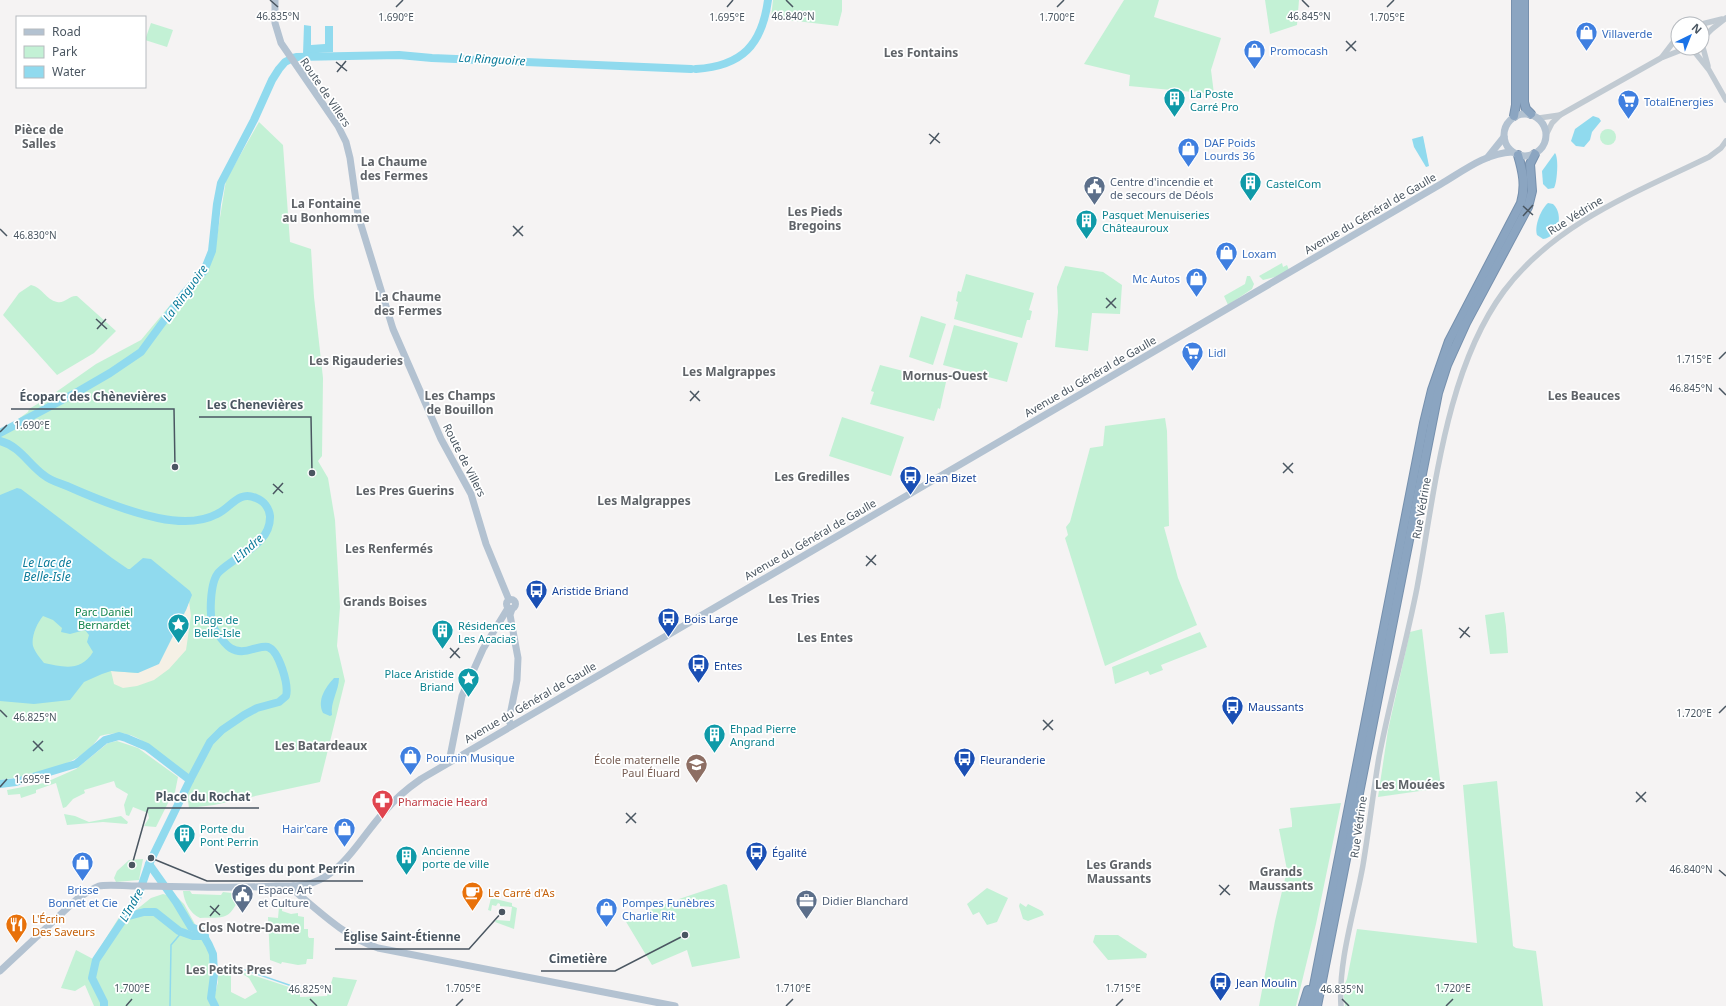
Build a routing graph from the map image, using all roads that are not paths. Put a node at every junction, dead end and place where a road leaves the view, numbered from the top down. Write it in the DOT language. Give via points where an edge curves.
graph roads {
  1 [pos="275,0"];
  2 [pos="1516,0"];
  3 [pos="1524,0"];
  4 [pos="1726,18"];
  5 [pos="1710,23"];
  6 [pos="1710,31"];
  7 [pos="1670,48"];
  8 [pos="1670,54"];
  9 [pos="1700,56"];
  10 [pos="1705,56"];
  11 [pos="1661,58"];
  12 [pos="1709,70"];
  13 [pos="1726,100"];
  14 [pos="1531,114"];
  15 [pos="1560,115"];
  16 [pos="1514,116"];
  17 [pos="1539,118"];
  18 [pos="1547,134"];
  19 [pos="1504,137"];
  20 [pos="1726,141"];
  21 [pos="1515,153"];
  22 [pos="1535,154"];
  23 [pos="1488,158"];
  24 [pos="510,608"];
  25 [pos="511,726"];
  26 [pos="449,762"];
  27 [pos="293,886"];
  28 [pos="1326,921"];
  29 [pos="1324,969"];
  30 [pos="0,971"];
  31 [pos="675,1006"];
  32 [pos="1303,1006"];
  33 [pos="1310,1006"];
  34 [pos="1317,1006"];
  35 [pos="1321,1006"];
  36 [pos="1341,1006"];
  1 -- 24 [label="main road, Route de Villers" via="275,23 281,43 338,126 346,142 358,215 393,329 441,439 471,494 486,544 509,600 515,603 515,607"];
  2 -- 16 [label="highway"];
  3 -- 14 [label="highway" via="1524,102"];
  4 -- 5 [label="street"];
  4 -- 6 [label="street"];
  7 -- 11 [label="street"];
  8 -- 11 [label="street"];
  9 -- 12 [label="street"];
  10 -- 12 [label="street"];
  11 -- 15 [label="street"];
  12 -- 13 [label="street"];
  14 -- 16 [label="main road"];
  14 -- 17 [label="main road"];
  15 -- 17 [label="street"];
  15 -- 18 [label="street" via="1550,125"];
  16 -- 19 [label="main road" via="1507,125"];
  17 -- 18 [label="main road"];
  18 -- 22 [label="main road" via="1545,143"];
  19 -- 21 [label="main road"];
  19 -- 23 [label="main road, Avenue du Général de Gaulle"];
  20 -- 36 [label="street, Rue Védrine" via="1709,157 1598,210 1552,242 1519,273 1503,293 1471,351 1454,403 1437,474 1416,590 1380,756 1363,864 1341,977"];
  21 -- 22 [label="main road" via="1529,156"];
  21 -- 23 [label="main road, Avenue du Général de Gaulle" via="1501,153"];
  21 -- 28 [label="highway" via="1524,177 1521,203 1449,341 1432,390"];
  22 -- 29 [label="highway" via="1530,164 1532,191 1528,206 1463,329 1438,393"];
  23 -- 25 [label="main road, Avenue du Général de Gaulle"];
  24 -- 25 [label="main road" via="518,658"];
  24 -- 26 [label="main road" via="483,649 462,696"];
  25 -- 26 [label="main road, Avenue du Général de Gaulle"];
  26 -- 27 [label="main road, Avenue du Général de Gaulle" via="421,779 389,806 332,871 315,882"];
  27 -- 30 [label="main road, Avenue du Général de Gaulle" via="101,886 86,893 48,924"];
  27 -- 31 [label="main road" via="296,892 343,931 367,944"];
  28 -- 32 [label="highway"];
  28 -- 33 [label="highway"];
  29 -- 34 [label="highway"];
  29 -- 35 [label="highway"];
}
